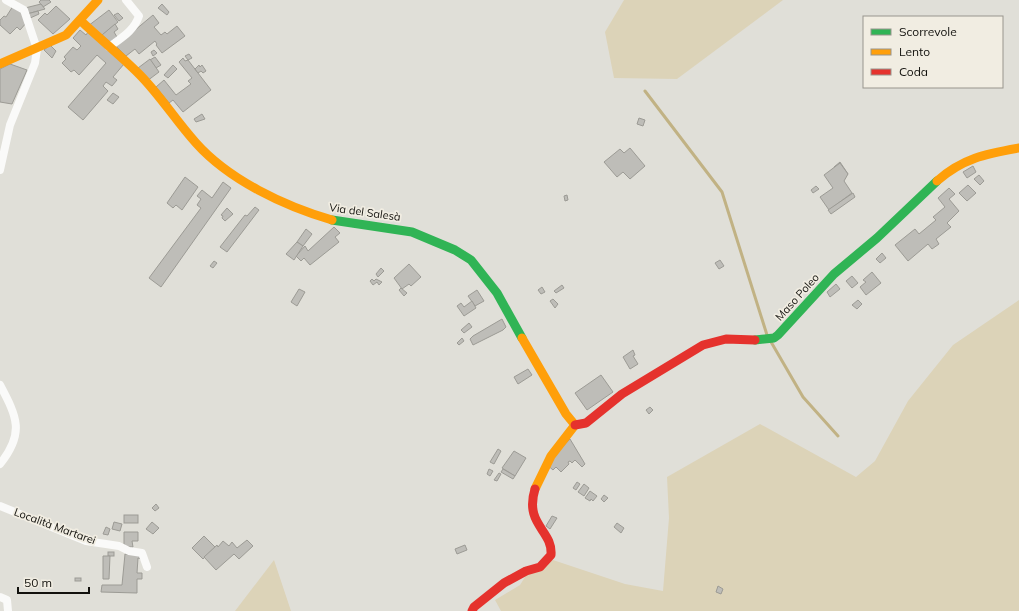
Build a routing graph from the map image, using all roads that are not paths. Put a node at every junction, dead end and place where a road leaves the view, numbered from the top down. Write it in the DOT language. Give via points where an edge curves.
graph roads {
  1 [pos="6,0"];
  2 [pos="98,0"];
  3 [pos="126,0"];
  4 [pos="81,21"];
  5 [pos="109,47"];
  6 [pos="37,49"];
  7 [pos="0,64"];
  8 [pos="1019,148"];
  9 [pos="0,170"];
  10 [pos="0,385"];
  11 [pos="575,425"];
  12 [pos="0,464"];
  13 [pos="0,506"];
  14 [pos="146,566"];
  15 [pos="0,597"];
  16 [pos="8,611"];
  17 [pos="472,611"];
  1 -- 6 [label="street" via="24,10"];
  2 -- 4 [label="street"];
  3 -- 5 [label="street" via="139,16 137,22 132,30"];
  4 -- 5 [label="street, Via del Salesà"];
  4 -- 6 [label="street" via="66,35"];
  5 -- 11 [label="street, Via del Salesà" via="150,87 196,143 241,181 315,216 337,222 412,232 455,250 471,260 497,293 566,414"];
  6 -- 7 [label="street"];
  6 -- 9 [label="street" via="35,63 10,125"];
  8 -- 11 [label="street, Maso Poleo" via="980,155 950,170 834,274 778,335 767,339 726,339 703,345 622,394 586,423"];
  10 -- 12 [label="street" via="12,407 16,424 13,445"];
  11 -- 17 [label="street" via="541,470 534,495 534,519 551,546 550,555 540,567 526,571 499,586"];
  13 -- 14 [label="street, Località Martarei" via="86,541 142,553"];
  15 -- 16 [label="street" via="7,600"];
}
